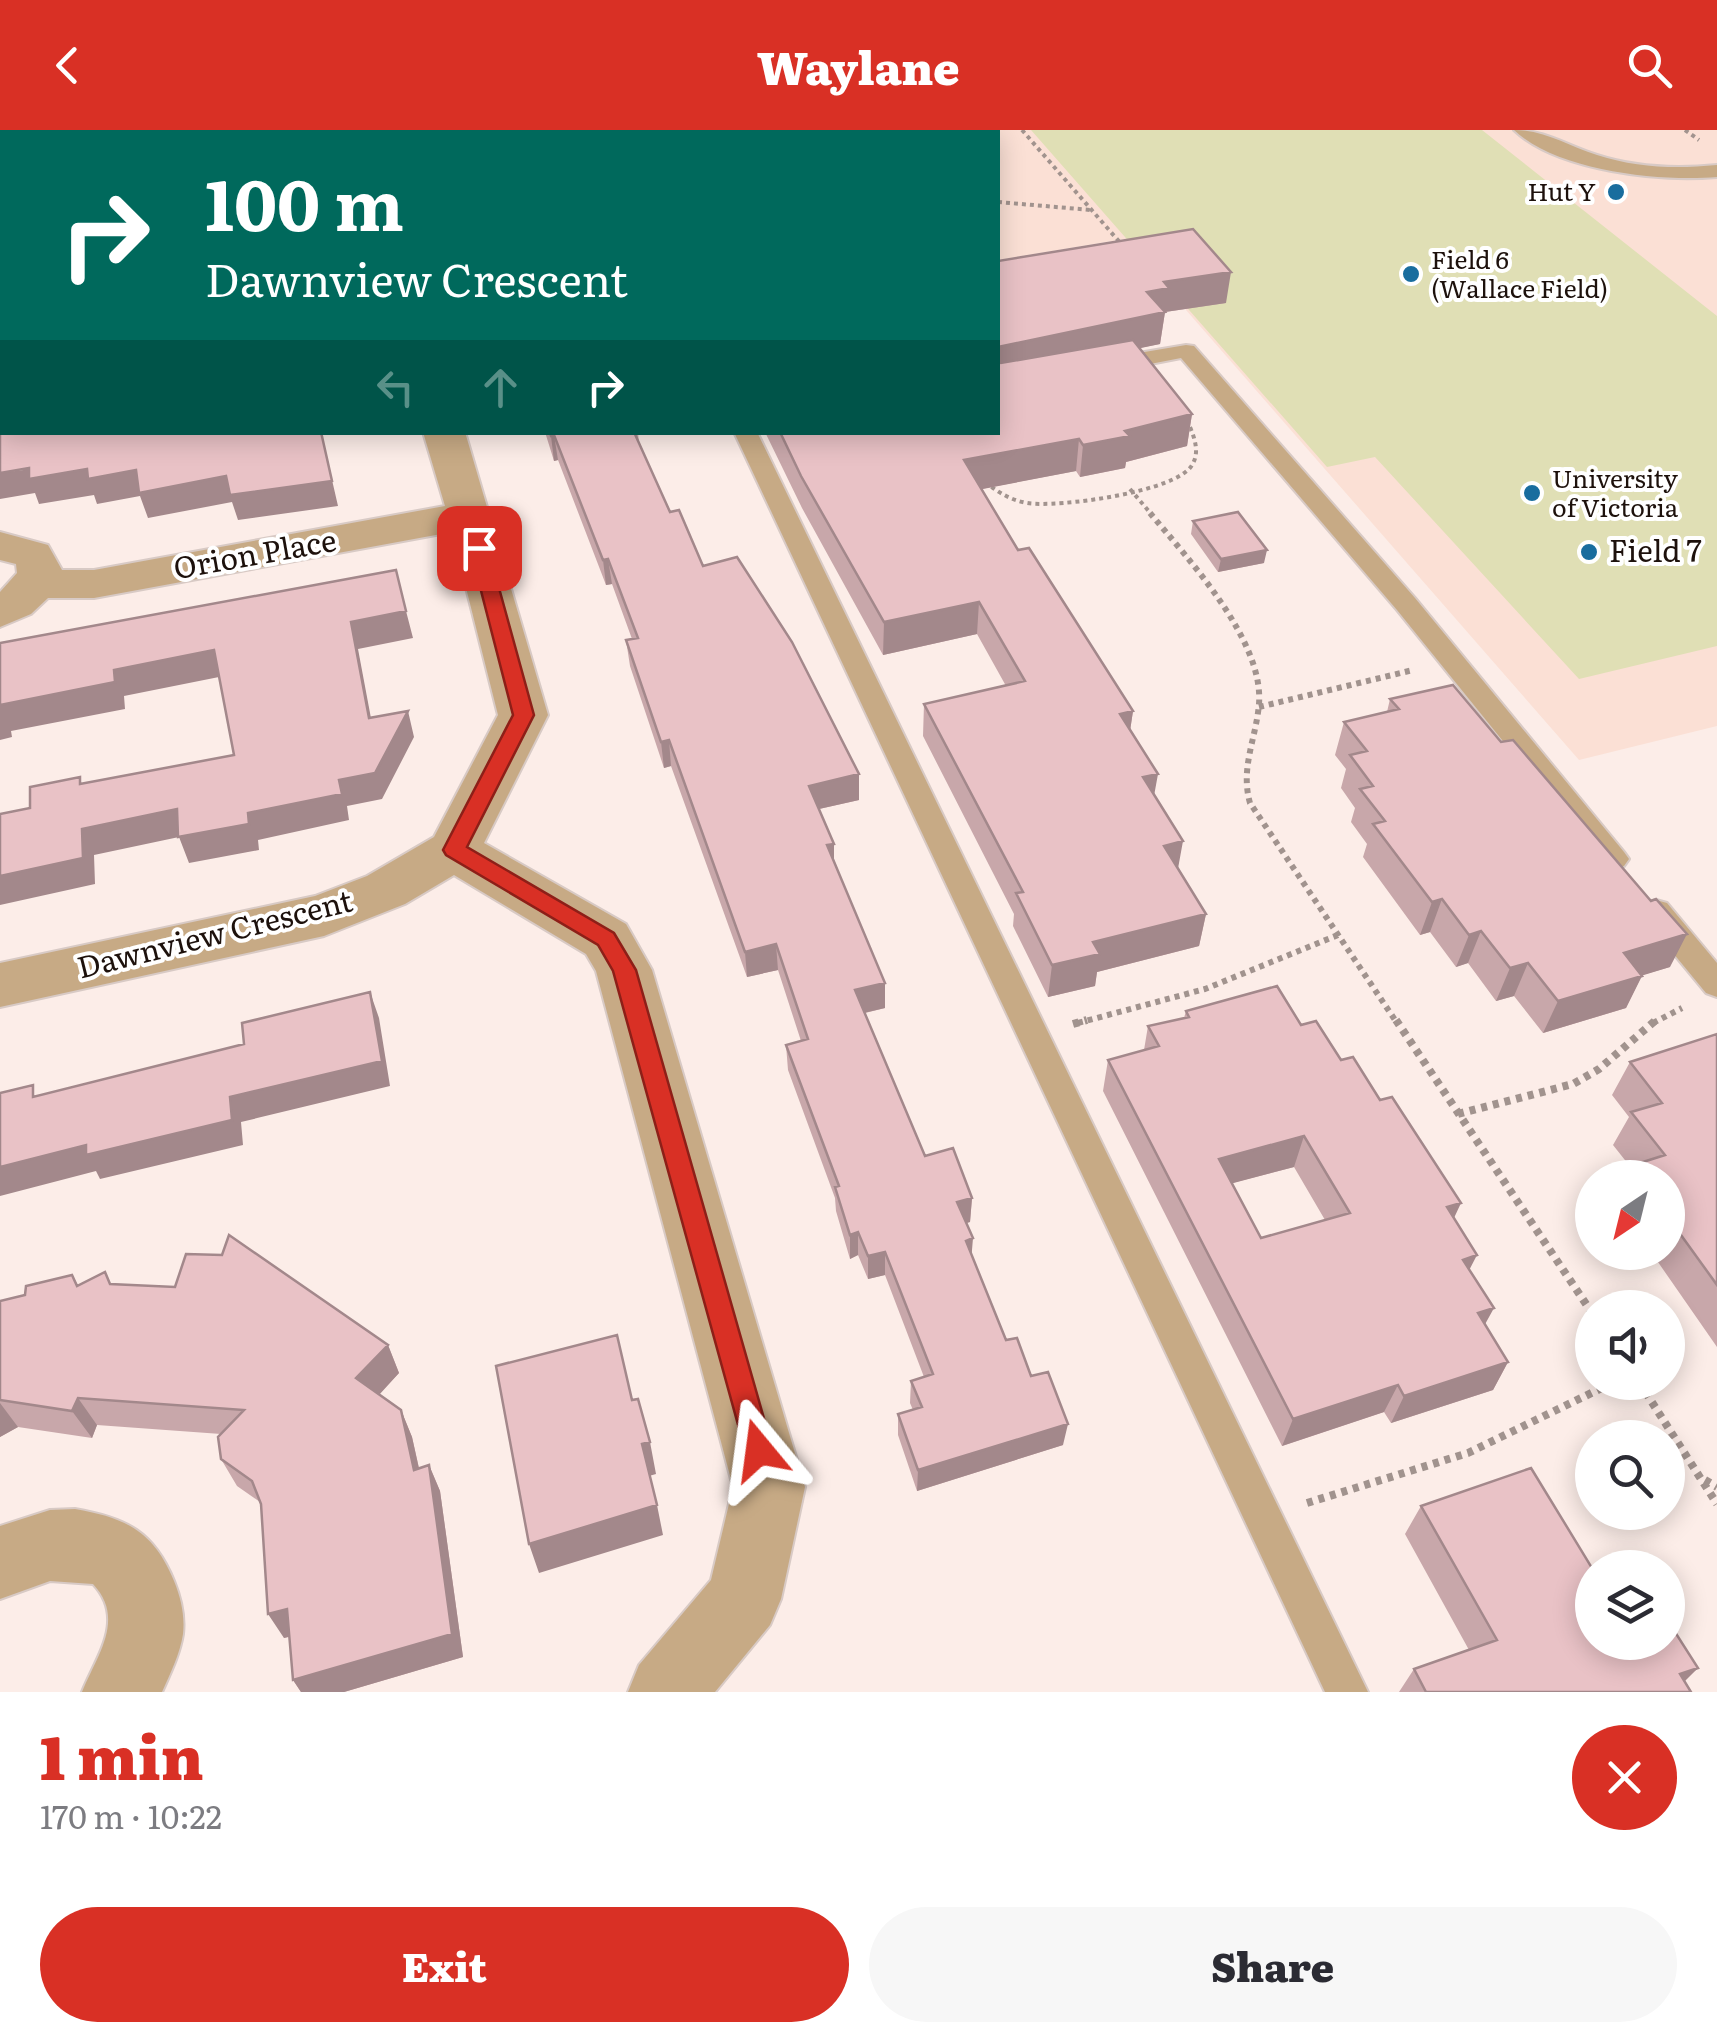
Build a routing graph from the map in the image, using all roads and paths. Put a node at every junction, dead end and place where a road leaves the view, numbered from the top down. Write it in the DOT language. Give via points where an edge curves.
graph roads {
  1 [pos="1022,130"];
  2 [pos="1523,130"];
  3 [pos="1717,171"];
  4 [pos="1000,202"];
  5 [pos="1092,210"];
  6 [pos="1128,254"];
  7 [pos="1186,351"];
  8 [pos="1088,369"];
  9 [pos="445,435"];
  10 [pos="747,435"];
  11 [pos="984,481"];
  12 [pos="1130,489"];
  13 [pos="470,515"];
  14 [pos="0,546"];
  15 [pos="38,584"];
  16 [pos="0,612"];
  17 [pos="1452,661"];
  18 [pos="1259,707"];
  19 [pos="454,850"];
  20 [pos="1338,935"];
  21 [pos="0,985"];
  22 [pos="1708,994"];
  23 [pos="1034,1034"];
  24 [pos="1458,1114"];
  25 [pos="1576,1290"];
  26 [pos="1577,1400"];
  27 [pos="1651,1400"];
  28 [pos="1704,1479"];
  29 [pos="1717,1487"];
  30 [pos="1717,1504"];
  31 [pos="1263,1516"];
  32 [pos="0,1564"];
  33 [pos="120,1692"];
  34 [pos="666,1692"];
  35 [pos="1347,1692"];
  1 -- 5 [label="path"];
  2 -- 3 [label="lane" via="1609,167 1664,175"];
  4 -- 5 [label="path"];
  5 -- 6 [label="path"];
  7 -- 8 [label="lane"];
  7 -- 12 [label="path" via="1175,394 1196,439 1194,466 1174,480"];
  7 -- 17 [label="lane"];
  9 -- 13 [label="street"];
  10 -- 23 [label="lane"];
  11 -- 12 [label="path" via="1008,500 1035,506"];
  12 -- 18 [label="path" via="1241,638 1258,678"];
  13 -- 15 [label="street, Orion Place" via="94,584"];
  13 -- 19 [label="street" via="524,715"];
  14 -- 15 [label="street" via="37,560"];
  15 -- 16 [label="street"];
  17 -- 18 [label="path"];
  17 -- 22 [label="lane" via="1635,885"];
  18 -- 20 [label="path" via="1244,788"];
  19 -- 21 [label="street, Dawnview Crescent" via="386,890 324,914"];
  19 -- 34 [label="street" via="606,939 624,970 770,1487 744,1599"];
  20 -- 23 [label="path" via="1205,989"];
  20 -- 24 [label="path"];
  22 -- 24 [label="path" via="1666,1012 1584,1079"];
  23 -- 31 [label="lane"];
  24 -- 25 [label="path"];
  26 -- 31 [label="path" via="1468,1453"];
  27 -- 28 [label="path"];
  28 -- 29 [label="path"];
  28 -- 30 [label="path"];
  31 -- 35 [label="lane"];
  32 -- 33 [label="street" via="52,1543 85,1543 133,1572 145,1598 146,1630"];
}
